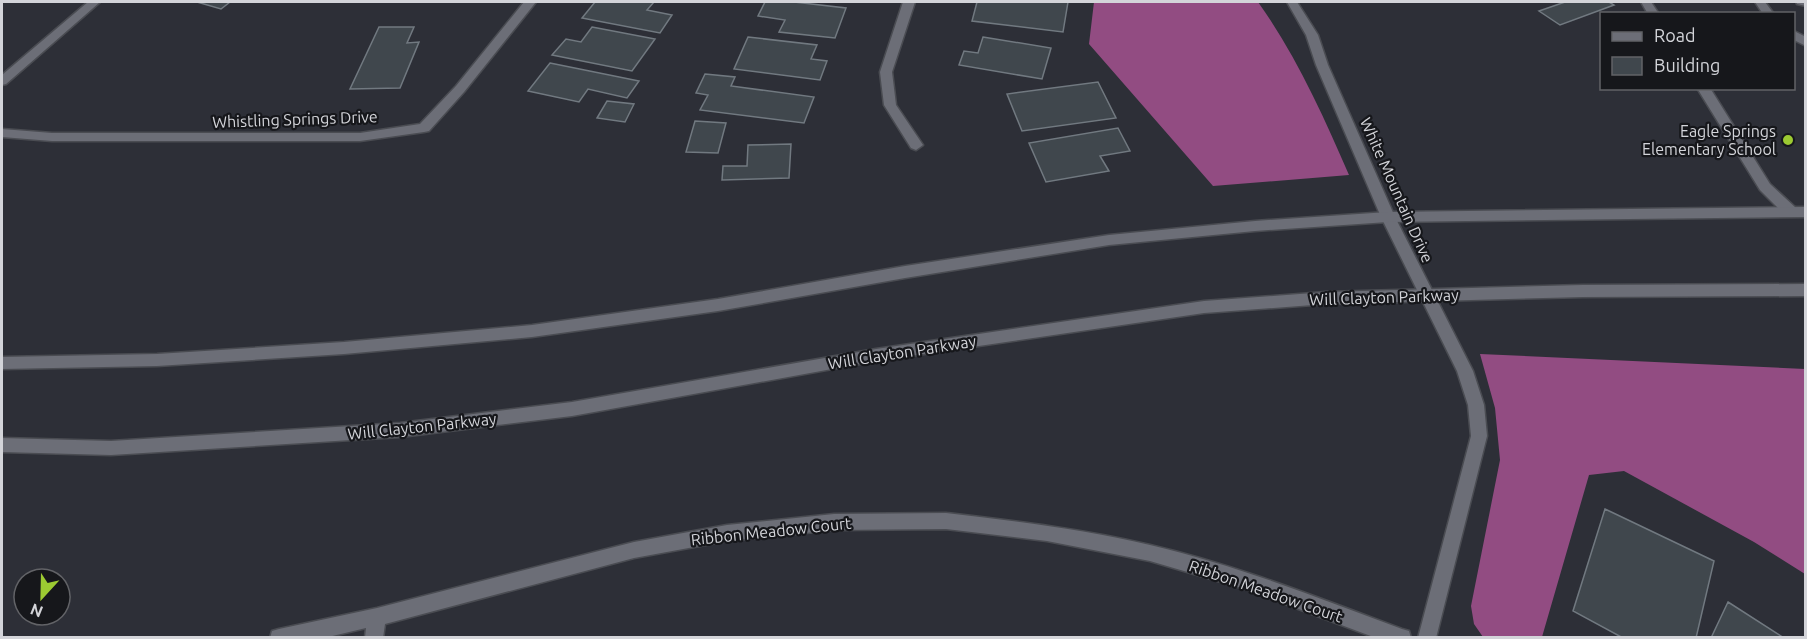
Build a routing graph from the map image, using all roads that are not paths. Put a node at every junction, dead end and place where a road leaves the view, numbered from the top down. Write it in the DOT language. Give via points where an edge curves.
graph roads {
  1 [pos="94,2"];
  2 [pos="530,2"];
  3 [pos="909,2"];
  4 [pos="1292,2"];
  5 [pos="1801,2"];
  6 [pos="1806,3"];
  7 [pos="2,81"];
  8 [pos="1704,90"];
  9 [pos="2,133"];
  10 [pos="916,145"];
  11 [pos="1798,212"];
  12 [pos="1388,216"];
  13 [pos="1806,291"];
  14 [pos="1426,296"];
  15 [pos="2,363"];
  16 [pos="2,445"];
  17 [pos="377,616"];
  18 [pos="279,638"];
  19 [pos="374,638"];
  20 [pos="1402,638"];
  21 [pos="1426,638"];
  1 -- 7 [label="main road"];
  2 -- 9 [label="main road, Whistling Springs Drive" via="424,128 360,137 52,137"];
  3 -- 10 [label="main road" via="886,72 890,105"];
  4 -- 12 [label="main road, White Mountain Drive" via="1312,35"];
  5 -- 6 [label="main road"];
  8 -- 11 [label="main road" via="1765,187"];
  11 -- 12 [label="main road"];
  12 -- 14 [label="main road, White Mountain Drive"];
  12 -- 15 [label="main road" via="1109,240 718,305 532,331 192,358"];
  13 -- 14 [label="main road, Will Clayton Parkway"];
  14 -- 16 [label="main road, Will Clayton Parkway" via="1204,307 876,355 572,409 400,430 111,448"];
  14 -- 21 [label="main road, White Mountain Drive" via="1465,371 1476,405 1479,436"];
  17 -- 18 [label="main road, Ribbon Meadow Court"];
  17 -- 19 [label="main road"];
  17 -- 20 [label="main road, Ribbon Meadow Court" via="634,550 727,533 834,522 946,521 1047,533 1150,553 1245,580"];
}
